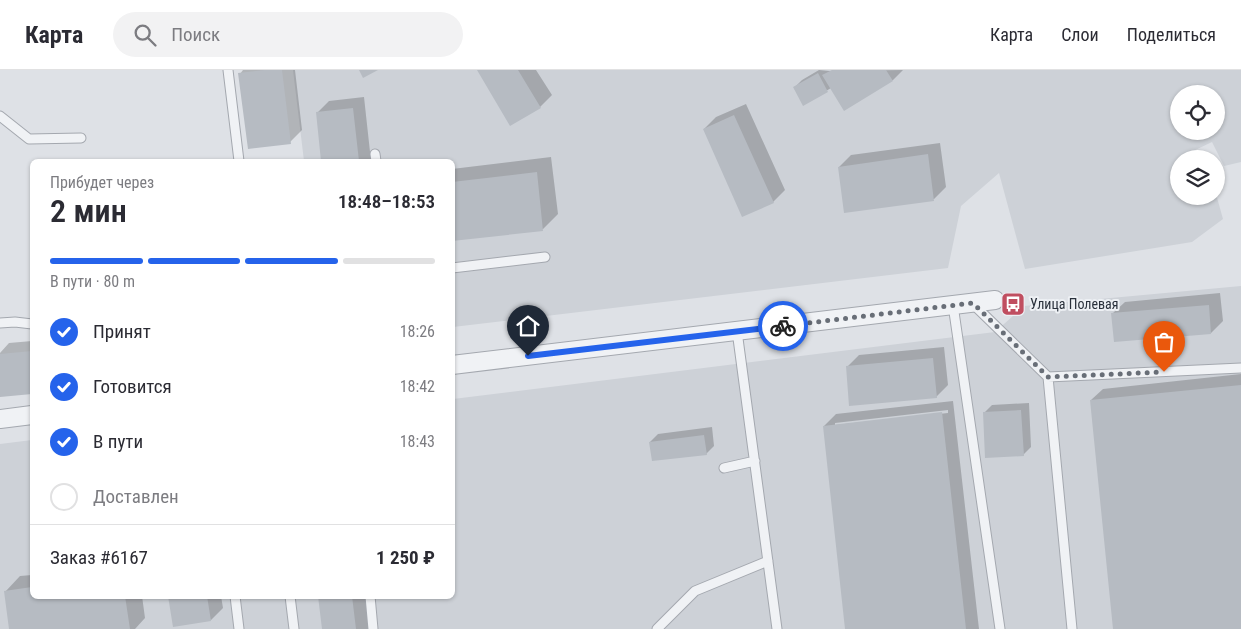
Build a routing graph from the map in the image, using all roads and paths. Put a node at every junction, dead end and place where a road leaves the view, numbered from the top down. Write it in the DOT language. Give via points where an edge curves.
graph roads {
  1 [pos="228,70"];
  2 [pos="0,116"];
  3 [pos="81,138"];
  4 [pos="239,159"];
  5 [pos="545,257"];
  6 [pos="455,268"];
  7 [pos="995,300"];
  8 [pos="973,303"];
  9 [pos="953,305"];
  10 [pos="0,323"];
  11 [pos="30,324"];
  12 [pos="737,331"];
  13 [pos="455,364"];
  14 [pos="1241,368"];
  15 [pos="1048,377"];
  16 [pos="30,415"];
  17 [pos="0,419"];
  18 [pos="754,461"];
  19 [pos="724,468"];
  20 [pos="768,561"];
  21 [pos="236,599"];
  22 [pos="290,599"];
  23 [pos="370,599"];
  24 [pos="240,629"];
  25 [pos="294,629"];
  26 [pos="373,629"];
  27 [pos="657,629"];
  28 [pos="778,629"];
  29 [pos="1000,629"];
  30 [pos="1072,629"];
  1 -- 4 [label="lane"];
  2 -- 3 [label="lane" via="29,139"];
  5 -- 6 [label="lane"];
  7 -- 8 [label="street"];
  8 -- 9 [label="street"];
  8 -- 15 [label="lane"];
  9 -- 12 [label="street"];
  9 -- 29 [label="lane"];
  10 -- 11 [label="lane"];
  12 -- 13 [label="street"];
  12 -- 18 [label="lane"];
  14 -- 15 [label="lane"];
  15 -- 30 [label="lane"];
  16 -- 17 [label="street"];
  18 -- 19 [label="lane"];
  18 -- 20 [label="lane"];
  20 -- 27 [label="lane" via="695,591"];
  20 -- 28 [label="lane"];
  21 -- 24 [label="lane"];
  22 -- 25 [label="lane"];
  23 -- 26 [label="lane"];
}
